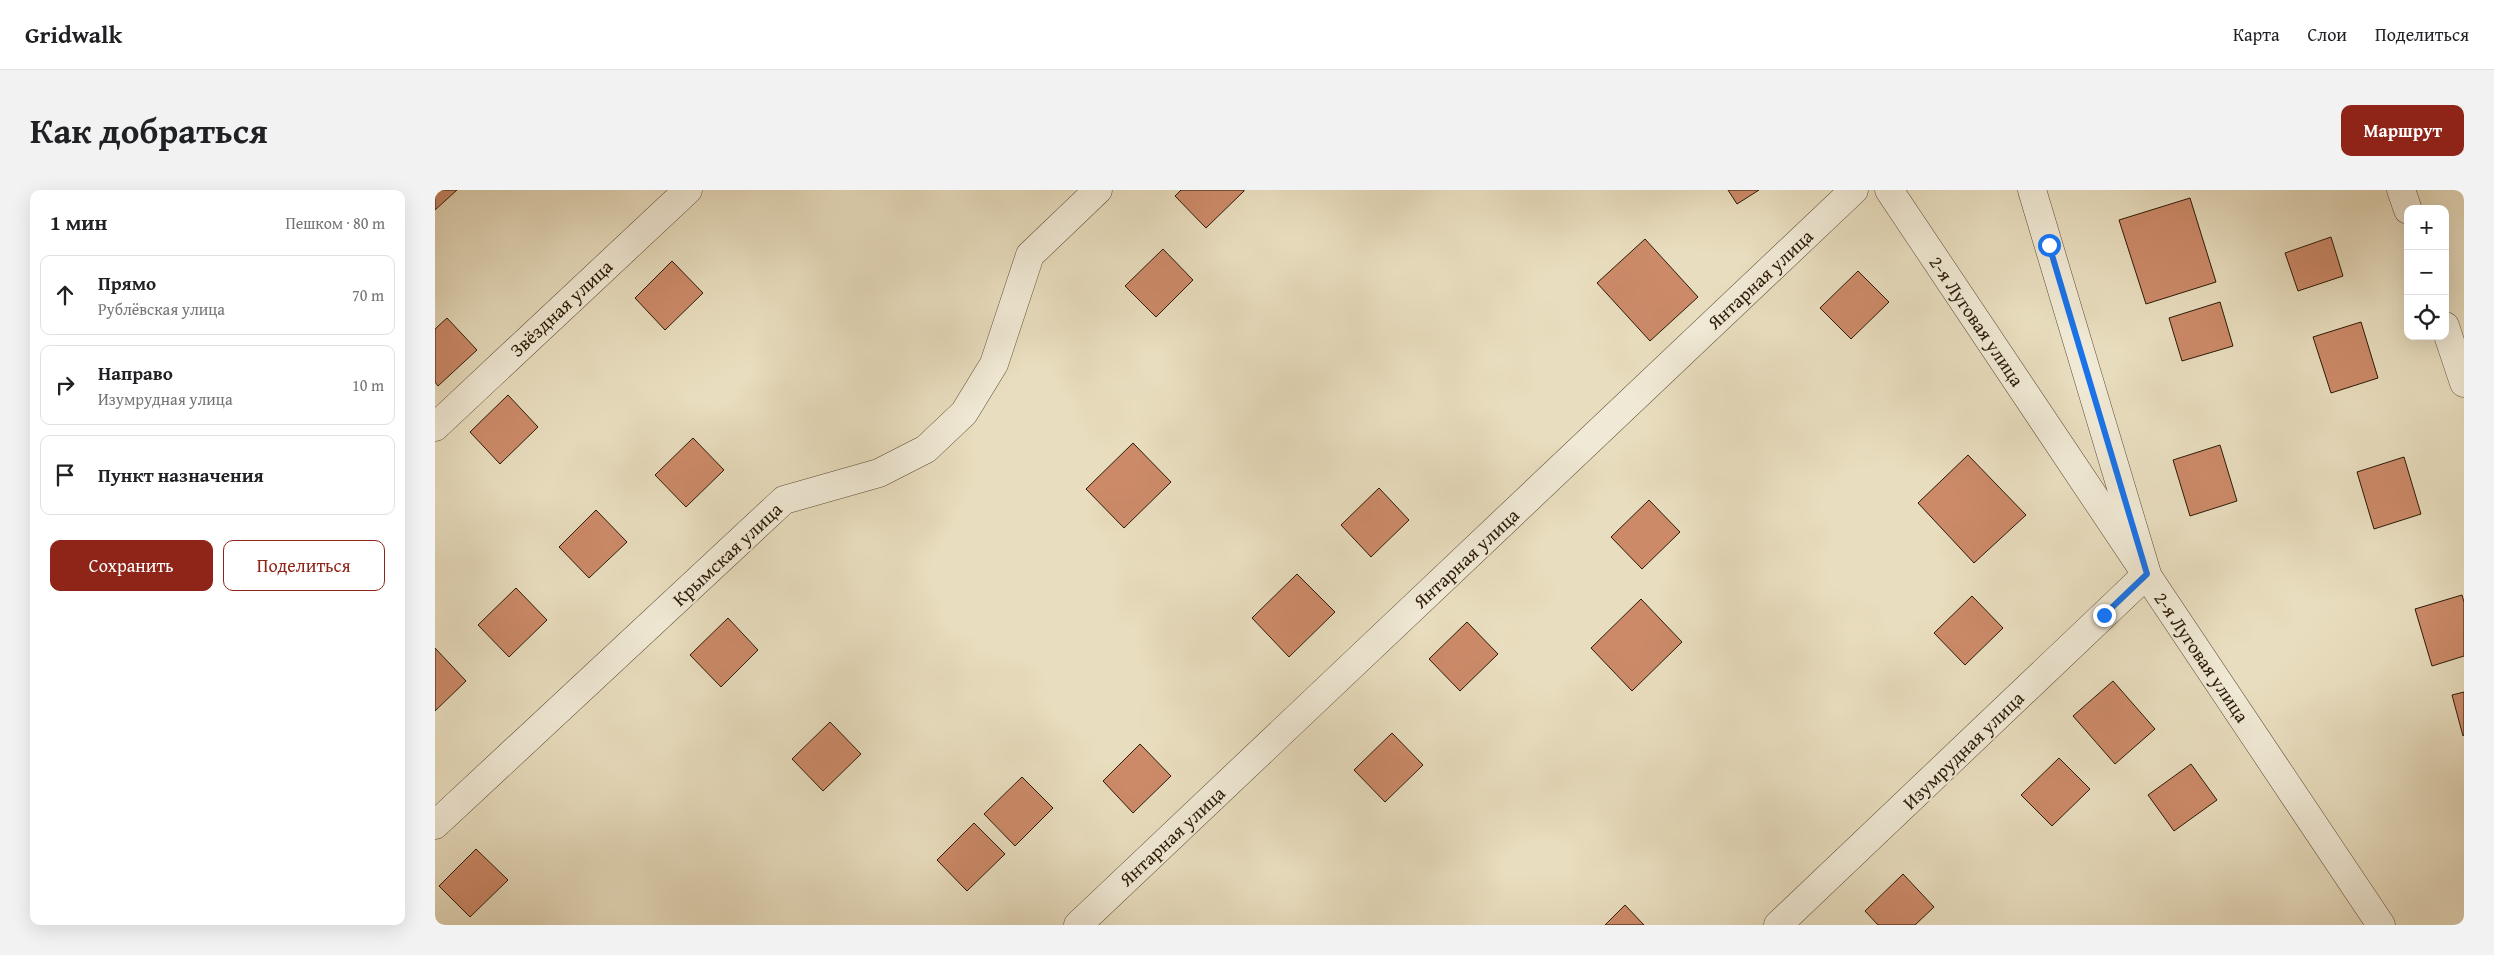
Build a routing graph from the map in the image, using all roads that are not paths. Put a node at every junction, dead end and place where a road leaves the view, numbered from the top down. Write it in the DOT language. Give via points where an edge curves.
graph roads {
  1 [pos="688,190"];
  2 [pos="1098,190"];
  3 [pos="1854,190"];
  4 [pos="1889,190"];
  5 [pos="2032,190"];
  6 [pos="2401,190"];
  7 [pos="2406,205"];
  8 [pos="2449,338"];
  9 [pos="2464,383"];
  10 [pos="435,427"];
  11 [pos="2147,574"];
  12 [pos="435,825"];
  13 [pos="1078,925"];
  14 [pos="1778,925"];
  15 [pos="2381,925"];
  1 -- 10 [label="street, Звёздная улица"];
  2 -- 12 [label="street, Крымская улица" via="1031,255 994,364 964,413 926,449 879,473 784,500"];
  3 -- 13 [label="street, Янтарная улица"];
  4 -- 11 [label="street, 2-я Луговая улица"];
  5 -- 11 [label="street"];
  6 -- 7 [label="street"];
  8 -- 9 [label="street"];
  11 -- 14 [label="street, Изумрудная улица"];
  11 -- 15 [label="street, 2-я Луговая улица"];
}
